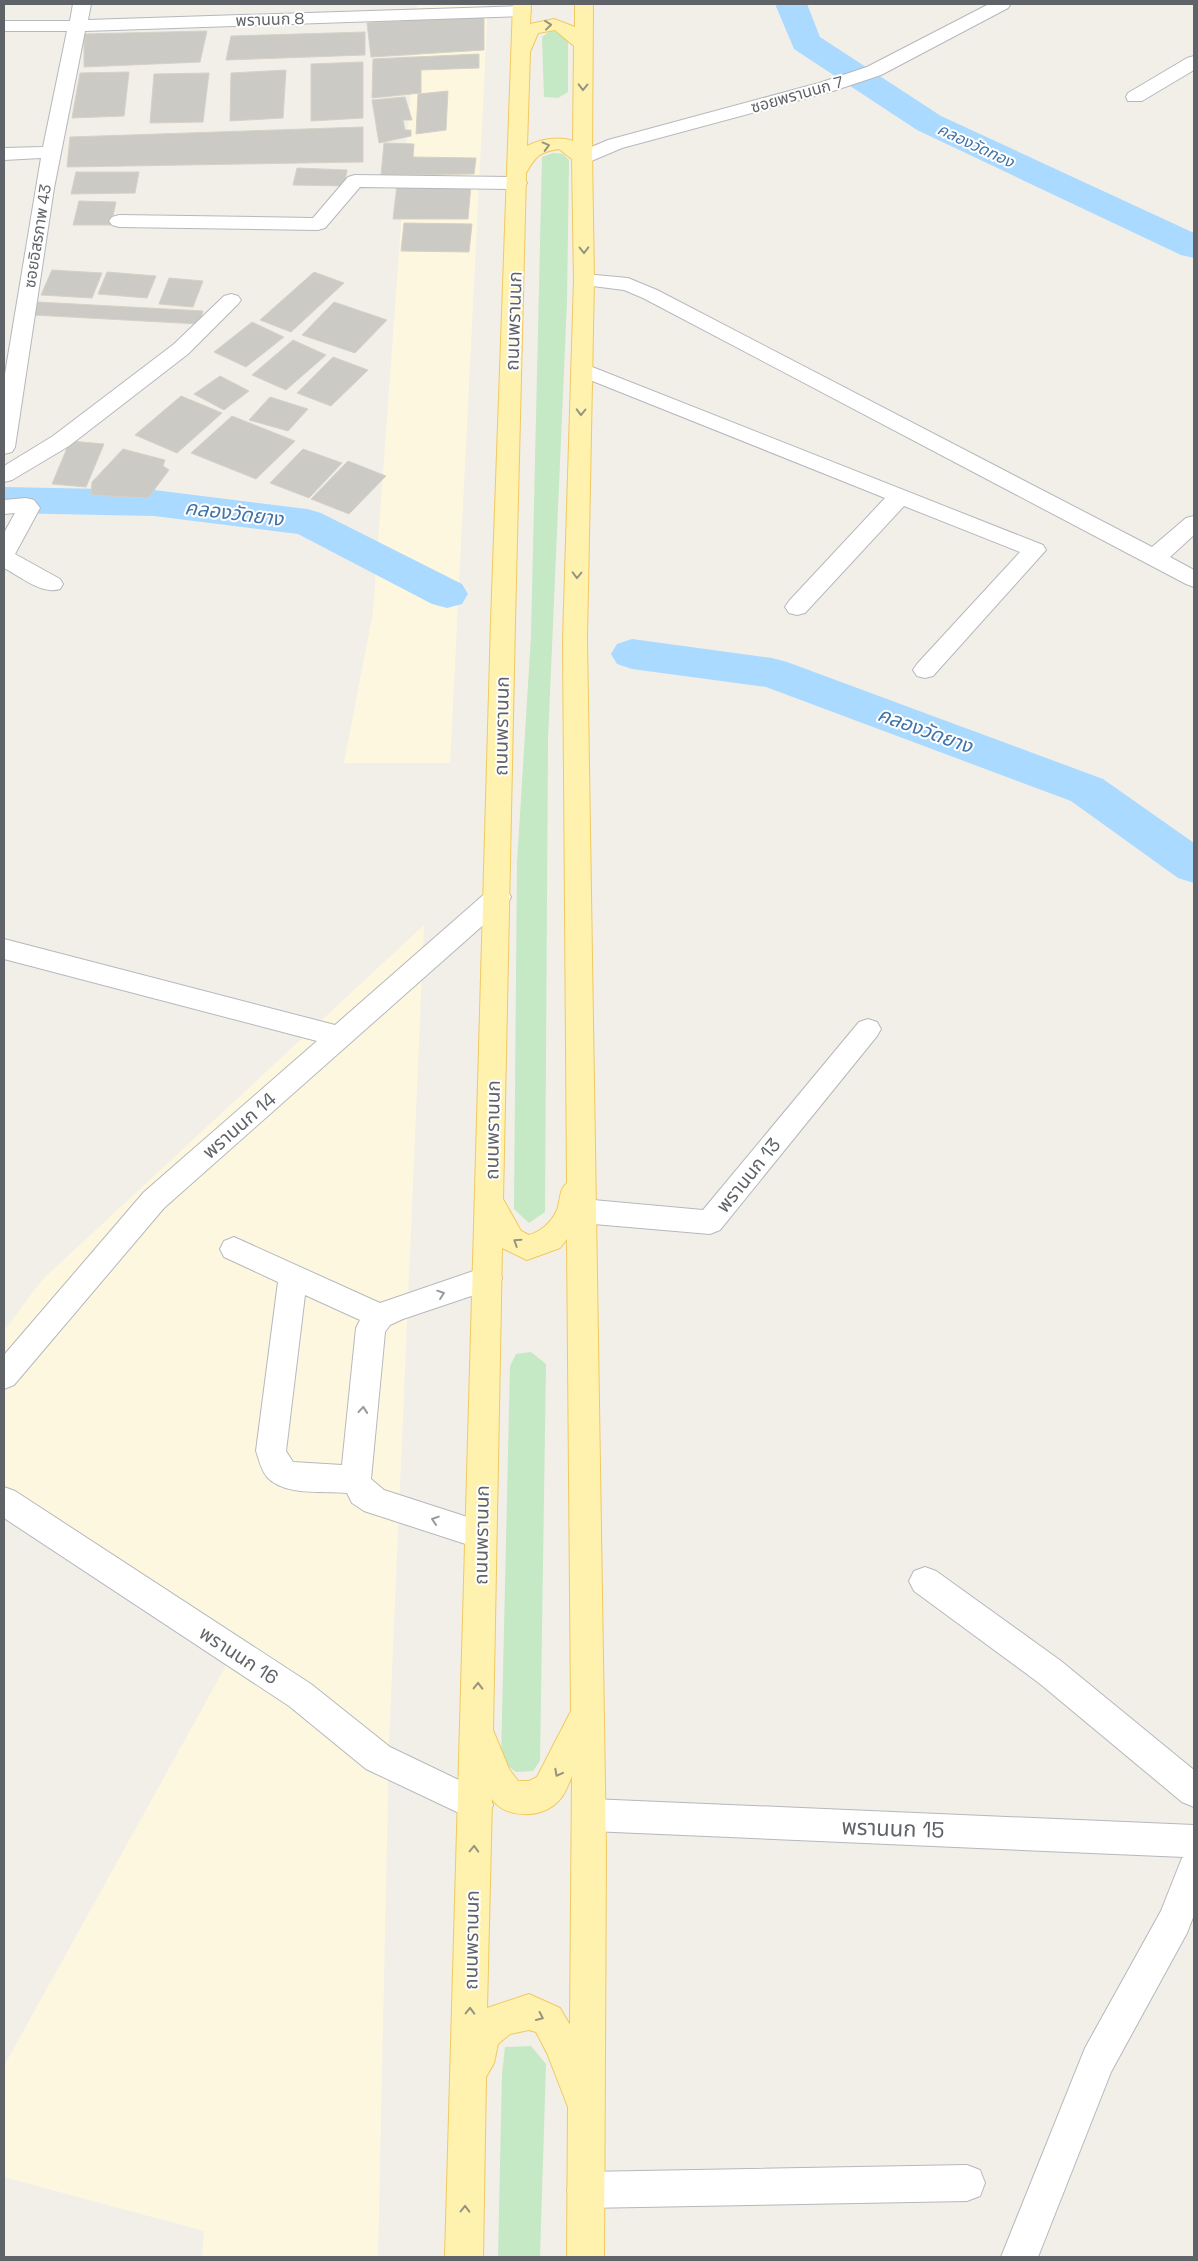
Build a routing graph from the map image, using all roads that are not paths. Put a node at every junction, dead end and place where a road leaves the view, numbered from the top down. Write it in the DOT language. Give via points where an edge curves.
graph roads {
  1 [pos="82,4"];
  2 [pos="584,4"];
  3 [pos="1002,4"];
  4 [pos="522,7"];
  5 [pos="4,26"];
  6 [pos="78,26"];
  7 [pos="583,44"];
  8 [pos="521,51"];
  9 [pos="1194,62"];
  10 [pos="1135,97"];
  11 [pos="51,152"];
  12 [pos="4,154"];
  13 [pos="582,158"];
  14 [pos="517,178"];
  15 [pos="118,221"];
  16 [pos="584,280"];
  17 [pos="230,300"];
  18 [pos="582,369"];
  19 [pos="4,447"];
  20 [pos="4,475"];
  21 [pos="900,496"];
  22 [pos="4,507"];
  23 [pos="1194,523"];
  24 [pos="4,553"];
  25 [pos="4,558"];
  26 [pos="1154,558"];
  27 [pos="1194,579"];
  28 [pos="52,584"];
  29 [pos="797,607"];
  30 [pos="925,670"];
  31 [pos="498,897"];
  32 [pos="4,949"];
  33 [pos="868,1028"];
  34 [pos="339,1036"];
  35 [pos="582,1166"];
  36 [pos="490,1201"];
  37 [pos="582,1211"];
  38 [pos="234,1249"];
  39 [pos="293,1276"];
  40 [pos="488,1278"];
  41 [pos="380,1316"];
  42 [pos="4,1376"];
  43 [pos="356,1480"];
  44 [pos="4,1501"];
  45 [pos="481,1535"];
  46 [pos="926,1581"];
  47 [pos="587,1714"];
  48 [pos="477,1730"];
  49 [pos="1194,1791"];
  50 [pos="476,1805"];
  51 [pos="591,1815"];
  52 [pos="1194,1841"];
  53 [pos="1194,1870"];
  54 [pos="467,2103"];
  55 [pos="587,2109"];
  56 [pos="967,2183"];
  57 [pos="585,2190"];
  58 [pos="464,2257"];
  59 [pos="586,2257"];
  60 [pos="1020,2257"];
  1 -- 6 [label="street, ซอยอิสรภาพ 43"];
  2 -- 7 [label="main road"];
  3 -- 13 [label="street, ซอยพรานนก 7" via="874,71 615,144"];
  4 -- 6 [label="street, พรานนก 8"];
  4 -- 8 [label="main road, ถนนพรานนก"];
  5 -- 6 [label="street, พรานนก 8"];
  6 -- 11 [label="street, ซอยอิสรภาพ 43"];
  8 -- 7 [label="main road, one-way" via="530,30 544,25 557,24 568,28"];
  7 -- 13 [label="main road, one-way"];
  8 -- 14 [label="main road, ถนนพรานนก"];
  9 -- 10 [label="street"];
  11 -- 12 [label="street"];
  11 -- 19 [label="street, ซอยอิสรภาพ 43"];
  14 -- 13 [label="main road, one-way" via="527,154 542,146 560,143 570,146"];
  13 -- 16 [label="main road, one-way"];
  14 -- 15 [label="street" via="355,181 318,224"];
  14 -- 31 [label="main road, ถนนพรานนก"];
  16 -- 18 [label="main road"];
  16 -- 26 [label="street" via="628,284 650,294"];
  17 -- 20 [label="street" via="181,349 61,440"];
  18 -- 21 [label="street"];
  18 -- 35 [label="main road, one-way" via="575,639"];
  21 -- 29 [label="street"];
  21 -- 30 [label="street" via="1035,550"];
  22 -- 24 [label="street" via="29,508"];
  23 -- 26 [label="street"];
  25 -- 28 [label="street"];
  26 -- 27 [label="street"];
  31 -- 34 [label="street, พรานนก 14"];
  31 -- 36 [label="main road, ถนนพรานนก"];
  32 -- 34 [label="street"];
  33 -- 37 [label="street, พรานนก 13" via="710,1222"];
  34 -- 42 [label="street, พรานนก 14" via="154,1200"];
  35 -- 36 [label="main road, one-way" via="569,1217 550,1240 527,1248 511,1239"];
  35 -- 37 [label="main road"];
  36 -- 40 [label="main road, ถนนพรานนก"];
  37 -- 47 [label="main road"];
  38 -- 39 [label="street"];
  39 -- 41 [label="street"];
  39 -- 43 [label="street" via="271,1451 276,1466 286,1475"];
  41 -- 40 [label="street, one-way"];
  40 -- 45 [label="main road, ถนนพรานนก"];
  43 -- 41 [label="street, one-way" via="371,1328"];
  45 -- 43 [label="street, one-way" via="375,1501 363,1493"];
  44 -- 50 [label="street, พรานนก 16" via="300,1695 378,1758"];
  48 -- 45 [label="main road, ถนนพรานนก, one-way"];
  46 -- 49 [label="street" via="1050,1672"];
  47 -- 48 [label="main road, one-way" via="549,1788 533,1798 509,1796 497,1779"];
  47 -- 51 [label="main road"];
  48 -- 50 [label="main road, ถนนพรานนก"];
  54 -- 50 [label="main road, ถนนพรานนก, one-way"];
  51 -- 52 [label="street, พรานนก 15"];
  51 -- 55 [label="main road"];
  53 -- 60 [label="street" via="1175,1922 1098,2061"];
  54 -- 55 [label="main road, one-way" via="482,2034 501,2018 529,2012 548,2020"];
  58 -- 54 [label="main road, ถนนพรานนก, one-way"];
  55 -- 57 [label="main road"];
  56 -- 57 [label="street"];
  57 -- 59 [label="main road"];
}
